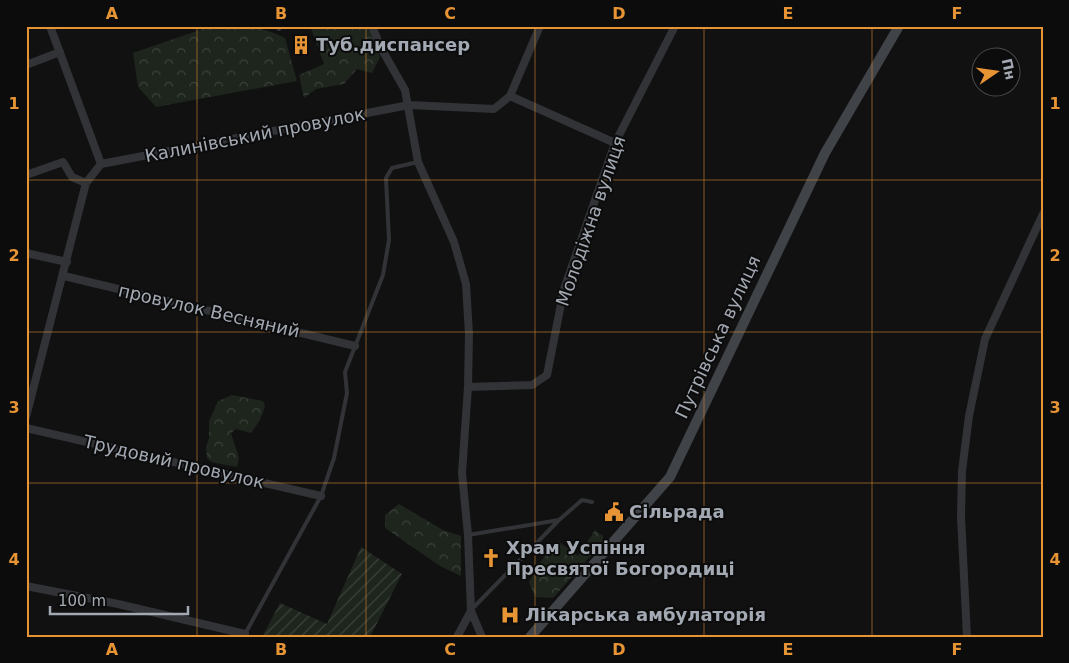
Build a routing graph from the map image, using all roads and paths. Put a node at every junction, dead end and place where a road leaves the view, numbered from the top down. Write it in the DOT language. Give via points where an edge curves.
graph roads {
  1 [pos="50,26"];
  2 [pos="372,26"];
  3 [pos="540,26"];
  4 [pos="675,26"];
  5 [pos="899,26"];
  6 [pos="60,52"];
  7 [pos="26,65"];
  8 [pos="510,96"];
  9 [pos="409,106"];
  10 [pos="615,143"];
  11 [pos="418,162"];
  12 [pos="101,164"];
  13 [pos="26,175"];
  14 [pos="86,183"];
  15 [pos="1043,214"];
  16 [pos="26,253"];
  17 [pos="67,262"];
  18 [pos="64,276"];
  19 [pos="355,346"];
  20 [pos="30,386"];
  21 [pos="468,387"];
  22 [pos="26,417"];
  23 [pos="26,428"];
  24 [pos="321,496"];
  25 [pos="592,502"];
  26 [pos="559,520"];
  27 [pos="468,535"];
  28 [pos="26,586"];
  29 [pos="470,611"];
  30 [pos="244,636"];
  31 [pos="457,637"];
  32 [pos="482,637"];
  33 [pos="530,637"];
  34 [pos="967,637"];
  1 -- 6 [label="street"];
  2 -- 9 [label="street" via="405,90"];
  3 -- 8 [label="street"];
  4 -- 10 [label="street, Молодіжна вулиця"];
  5 -- 33 [label="main road, Путрівська вулиця" via="825,152 670,477"];
  6 -- 7 [label="street"];
  6 -- 12 [label="street"];
  8 -- 9 [label="street, Калинівський провулок" via="494,109"];
  8 -- 10 [label="street"];
  9 -- 11 [label="street"];
  9 -- 12 [label="street, Калинівський провулок"];
  10 -- 21 [label="street, Молодіжна вулиця" via="564,289 547,375 532,385"];
  11 -- 19 [label="lane" via="392,168 386,178 389,240 384,275"];
  11 -- 21 [label="street" via="454,242 466,284"];
  12 -- 14 [label="street"];
  13 -- 14 [label="street" via="63,162 72,177"];
  14 -- 17 [label="street"];
  15 -- 34 [label="street" via="985,339 969,416 962,471 961,516"];
  16 -- 17 [label="street"];
  17 -- 18 [label="street"];
  18 -- 19 [label="street, провулок Весняний"];
  18 -- 20 [label="street"];
  19 -- 24 [label="lane" via="345,372 346,400 334,458"];
  20 -- 22 [label="street"];
  21 -- 27 [label="street" via="462,473"];
  23 -- 24 [label="street, Трудовий провулок"];
  24 -- 30 [label="lane"];
  25 -- 26 [label="lane" via="582,500"];
  26 -- 27 [label="lane"];
  26 -- 29 [label="lane"];
  27 -- 29 [label="street"];
  28 -- 30 [label="street" via="118,604"];
  29 -- 31 [label="street"];
  29 -- 32 [label="street"];
}
